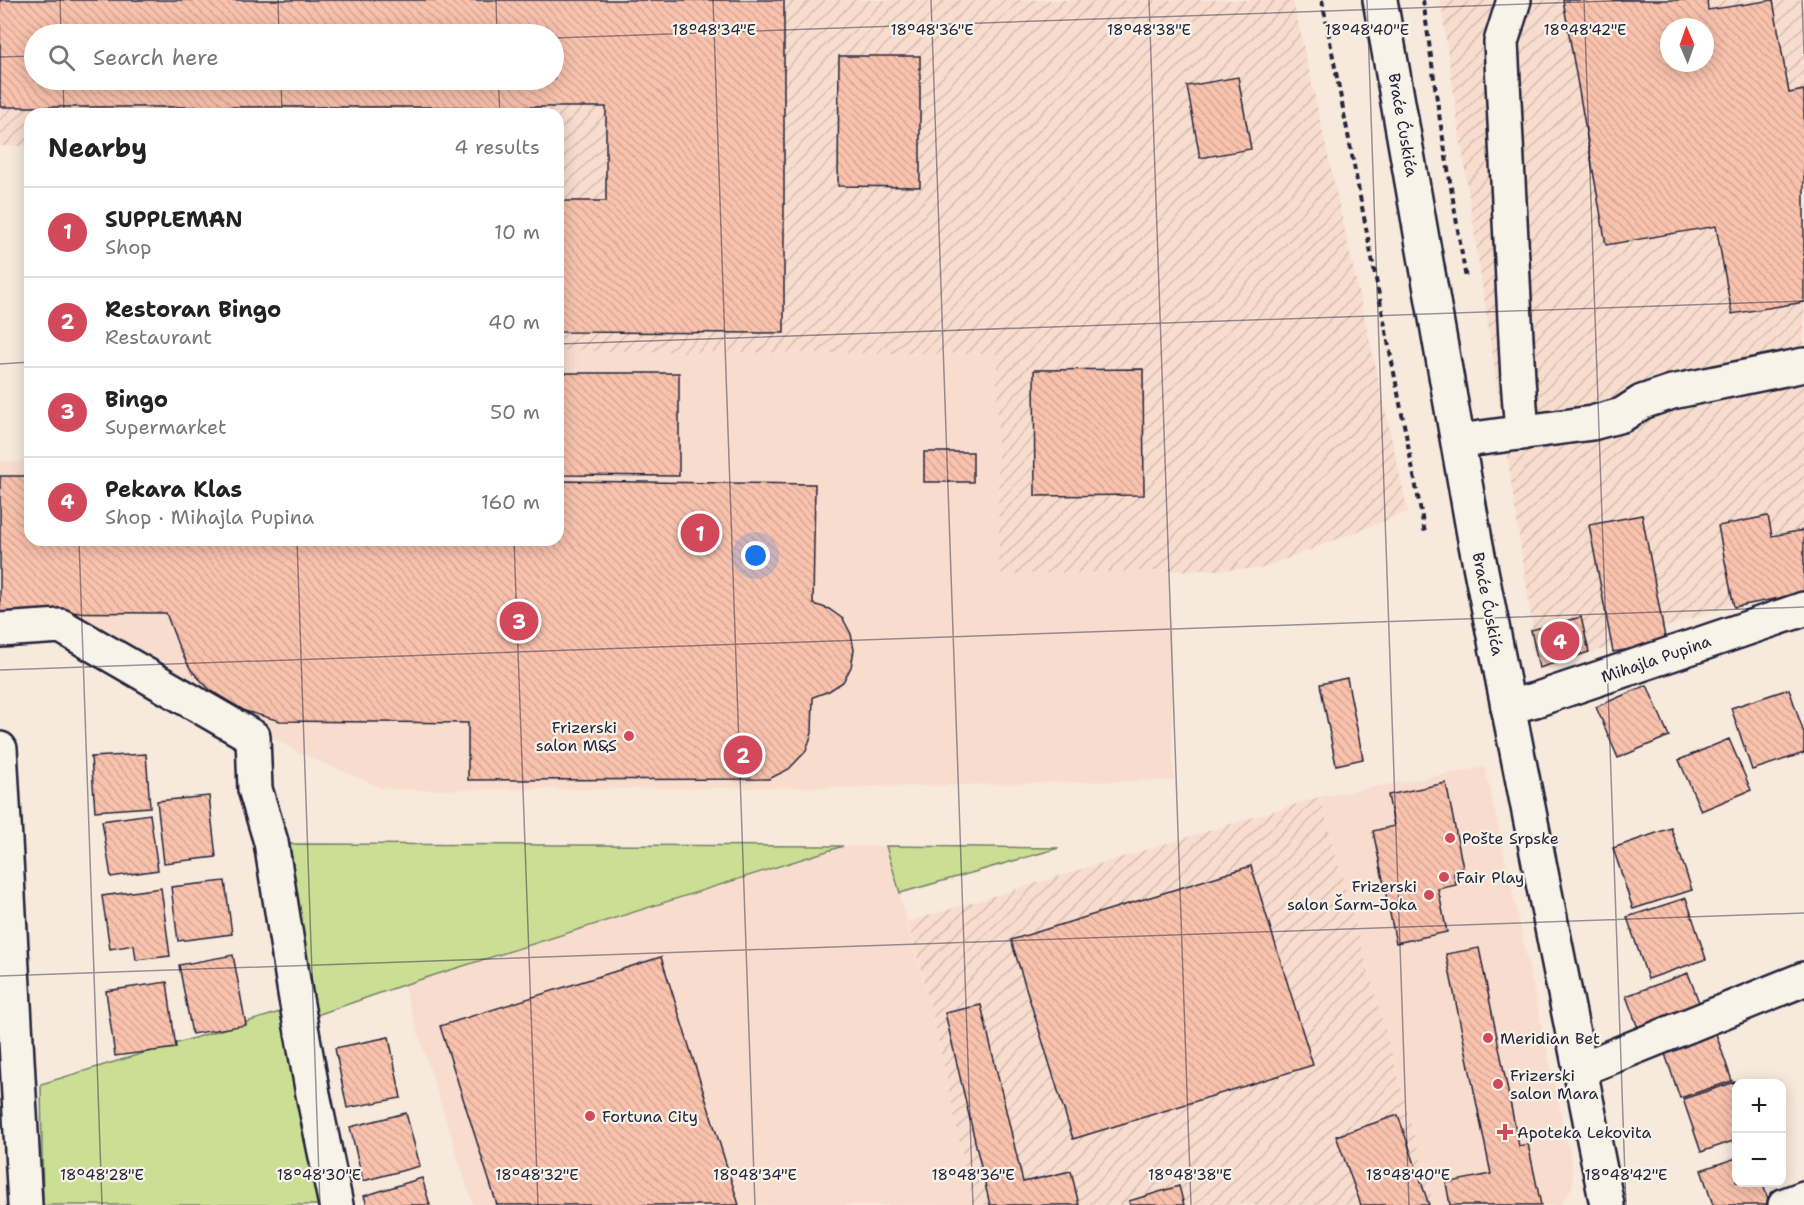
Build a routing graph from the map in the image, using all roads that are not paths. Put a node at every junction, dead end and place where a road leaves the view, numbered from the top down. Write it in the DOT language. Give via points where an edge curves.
graph roads {
  1 [pos="1380,0"];
  2 [pos="1514,0"];
  3 [pos="1804,365"];
  4 [pos="1522,433"];
  5 [pos="1459,441"];
  6 [pos="1804,609"];
  7 [pos="0,630"];
  8 [pos="1508,707"];
  9 [pos="0,749"];
  10 [pos="1804,979"];
  11 [pos="1581,1069"];
  12 [pos="1804,1198"];
  13 [pos="25,1205"];
  14 [pos="336,1205"];
  15 [pos="1607,1205"];
  16 [pos="1785,1205"];
  1 -- 5 [label="street, Braće Ćuskića"];
  2 -- 4 [label="street" via="1501,42"];
  3 -- 4 [label="street" via="1672,392 1642,402 1622,415 1592,423"];
  4 -- 5 [label="street"];
  5 -- 8 [label="street, Braće Ćuskića"];
  6 -- 8 [label="street, Mihajla Pupina"];
  7 -- 14 [label="street" via="61,626 253,737 255,789 271,842"];
  8 -- 11 [label="street, Braće Ćuskića"];
  9 -- 13 [label="street"];
  10 -- 11 [label="street"];
  11 -- 15 [label="street, Braće Ćuskića"];
  12 -- 16 [label="street"];
}
